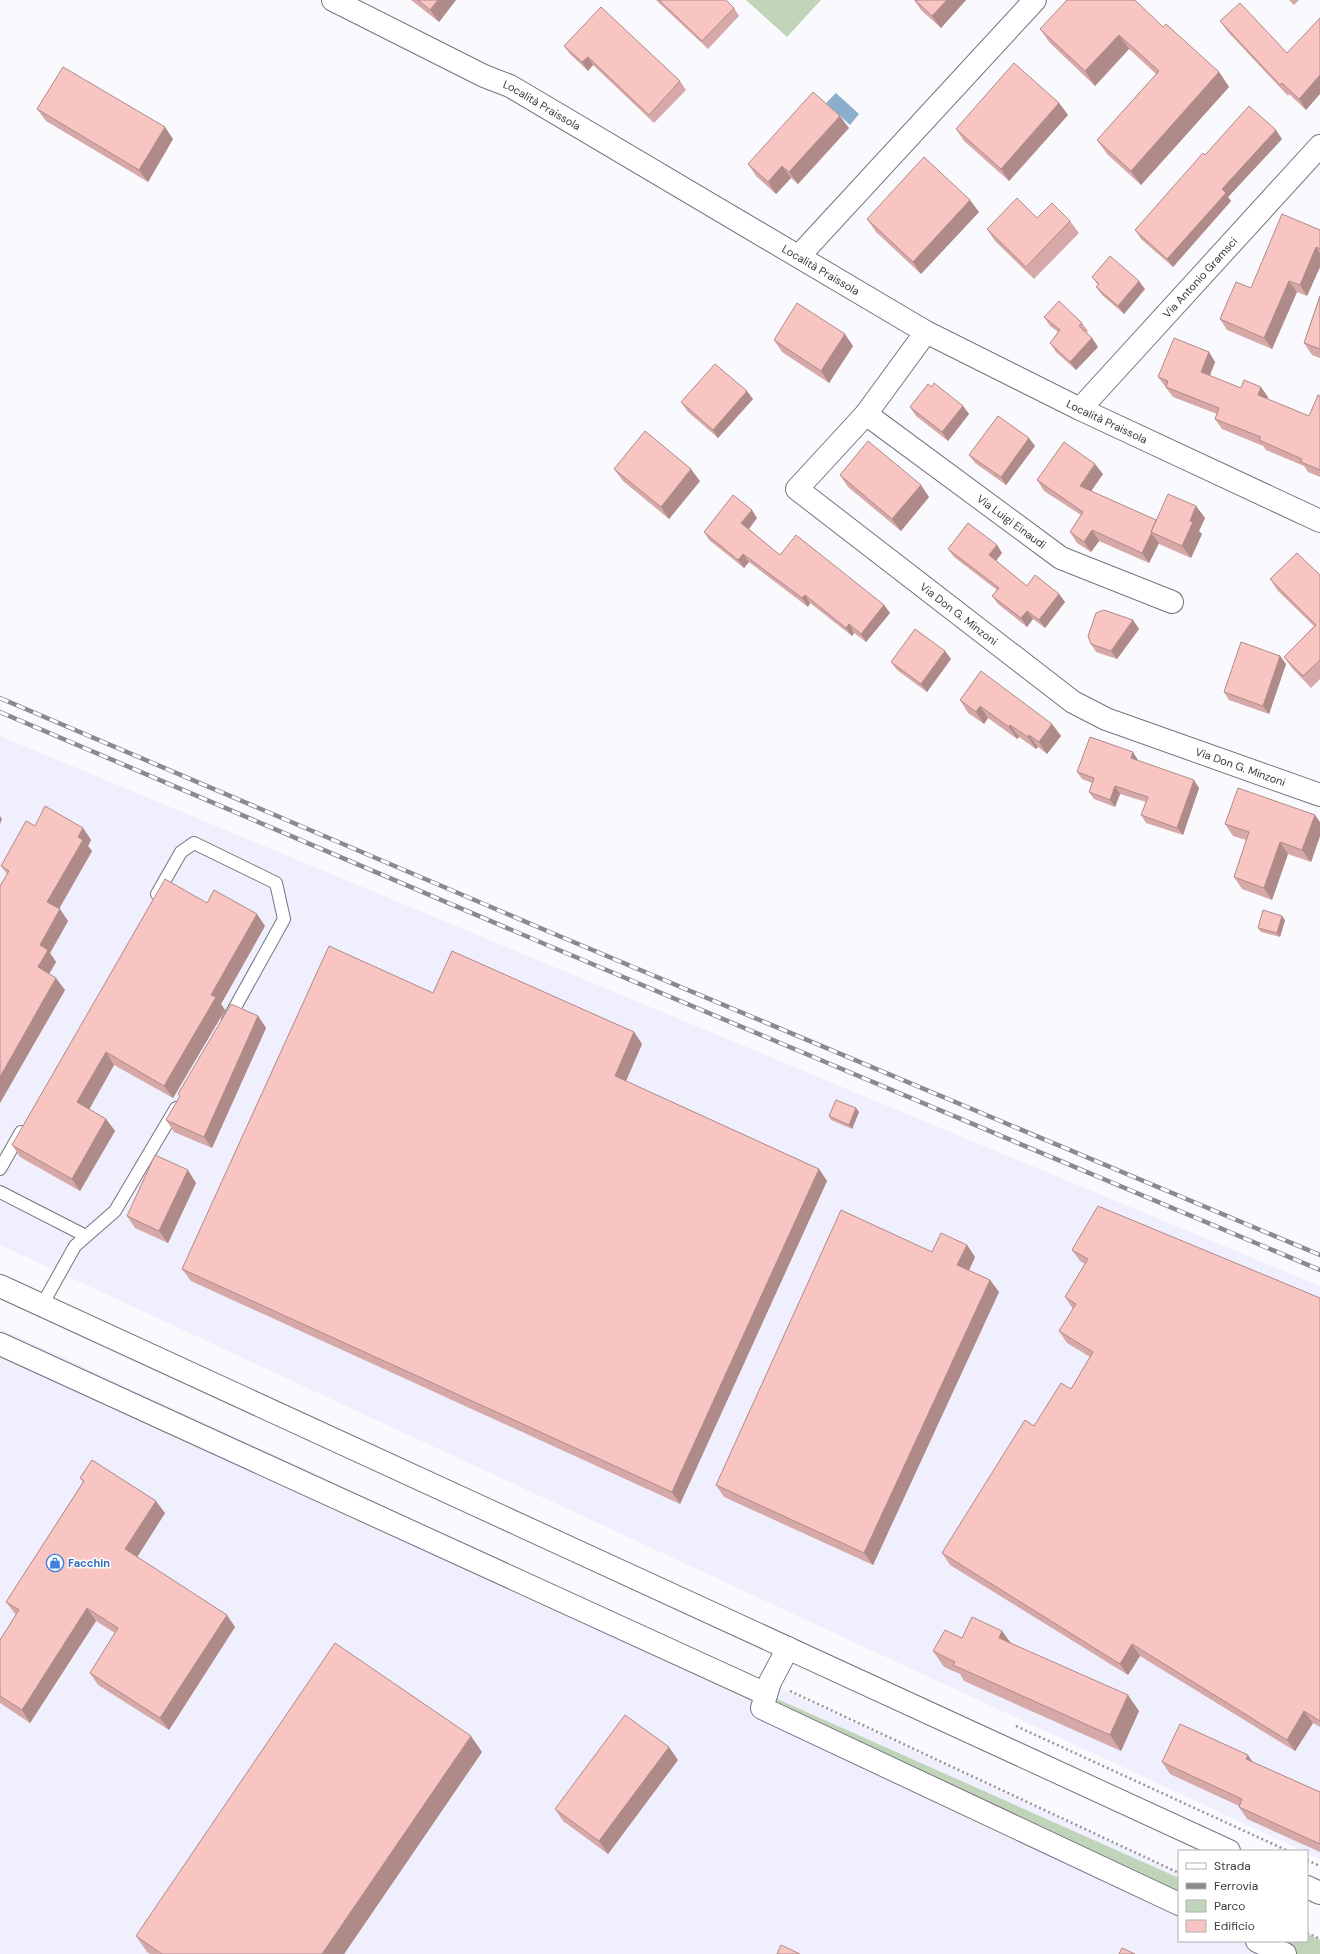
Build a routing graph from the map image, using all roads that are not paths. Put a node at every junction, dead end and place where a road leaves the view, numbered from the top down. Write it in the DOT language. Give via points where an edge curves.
graph roads {
  1 [pos="333,0"];
  2 [pos="1035,0"];
  3 [pos="1320,146"];
  4 [pos="799,256"];
  5 [pos="926,332"];
  6 [pos="1080,409"];
  7 [pos="866,414"];
  8 [pos="1320,520"];
  9 [pos="1172,602"];
  10 [pos="1320,795"];
  11 [pos="149,907"];
  12 [pos="220,1033"];
  13 [pos="184,1095"];
  14 [pos="28,1120"];
  15 [pos="0,1169"];
  16 [pos="0,1192"];
  17 [pos="86,1236"];
  18 [pos="0,1286"];
  19 [pos="42,1305"];
  20 [pos="0,1344"];
  21 [pos="788,1648"];
  22 [pos="766,1694"];
  23 [pos="1227,1850"];
  24 [pos="1308,1887"];
  25 [pos="1320,1893"];
  26 [pos="1178,1904"];
  27 [pos="1259,1942"];
  28 [pos="1285,1954"];
  1 -- 4 [label="street, Località Praissola" via="484,76 510,86"];
  2 -- 4 [label="street"];
  3 -- 6 [label="street, Via Antonio Gramsci"];
  4 -- 5 [label="street, Località Praissola"];
  5 -- 6 [label="street, Località Praissola"];
  5 -- 7 [label="street, Via Don G. Minzoni"];
  6 -- 8 [label="street, Località Praissola"];
  7 -- 9 [label="street, Via Luigi Einaudi" via="1061,558"];
  7 -- 10 [label="street, Via Don G. Minzoni" via="797,488 1073,702 1106,719"];
  11 -- 12 [label="lane" via="181,852 194,843 276,882 284,919"];
  13 -- 17 [label="lane" via="115,1211"];
  14 -- 15 [label="lane"];
  16 -- 17 [label="lane"];
  17 -- 19 [label="lane" via="75,1246"];
  18 -- 19 [label="street"];
  19 -- 21 [label="street"];
  20 -- 22 [label="street"];
  21 -- 22 [label="street"];
  21 -- 23 [label="street"];
  22 -- 26 [label="street" via="762,1708"];
  24 -- 25 [label="street"];
  27 -- 28 [label="street"];
}
